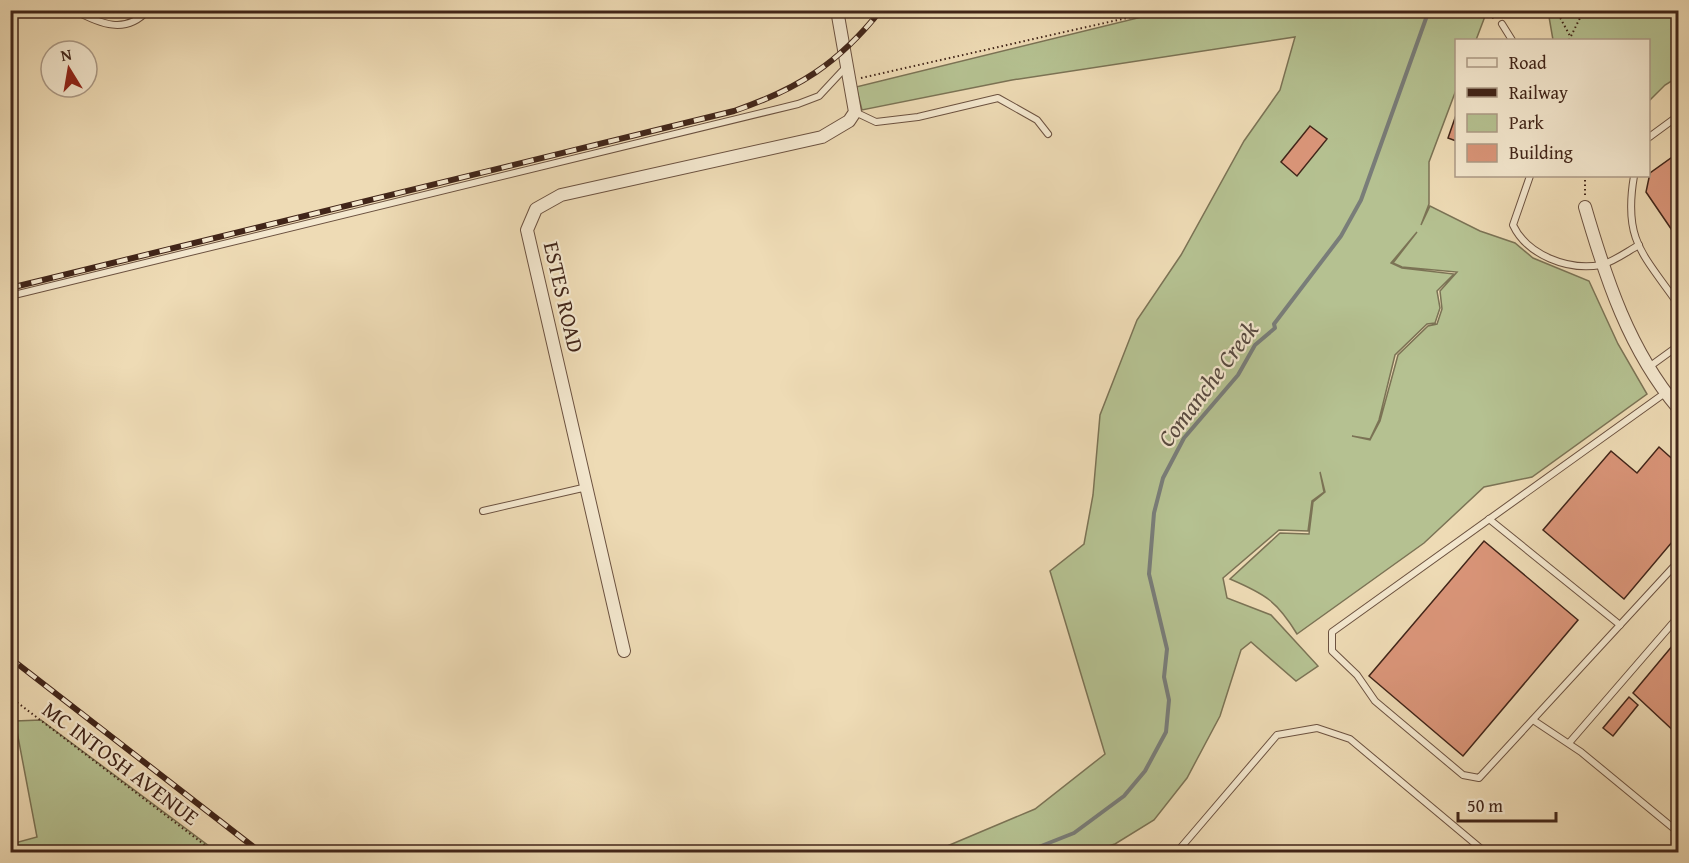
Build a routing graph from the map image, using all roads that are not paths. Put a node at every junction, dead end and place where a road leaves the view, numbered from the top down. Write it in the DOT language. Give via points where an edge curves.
graph roads {
  1 [pos="74,10"];
  2 [pos="148,10"];
  3 [pos="837,10"];
  4 [pos="1502,24"];
  5 [pos="1511,39"];
  6 [pos="847,65"];
  7 [pos="855,112"];
  8 [pos="1678,116"];
  9 [pos="1048,134"];
  10 [pos="1650,137"];
  11 [pos="1530,177"];
  12 [pos="1634,177"];
  13 [pos="1585,207"];
  14 [pos="1639,245"];
  15 [pos="1602,265"];
  16 [pos="10,296"];
  17 [pos="1678,304"];
  18 [pos="1678,346"];
  19 [pos="1648,367"];
  20 [pos="1665,393"];
  21 [pos="1678,408"];
  22 [pos="588,487"];
  23 [pos="483,511"];
  24 [pos="1489,519"];
  25 [pos="1678,562"];
  26 [pos="1678,617"];
  27 [pos="1620,625"];
  28 [pos="624,651"];
  29 [pos="1533,720"];
  30 [pos="1569,743"];
  31 [pos="1678,832"];
  32 [pos="1177,852"];
  33 [pos="1485,852"];
  1 -- 2 [label="lane" via="117,26 131,25"];
  3 -- 6 [label="street"];
  4 -- 5 [label="lane"];
  6 -- 7 [label="street"];
  6 -- 16 [label="lane" via="819,96 798,104"];
  7 -- 9 [label="lane" via="876,122 918,117 998,98 1037,120"];
  7 -- 22 [label="street, ESTES ROAD" via="849,121 822,136 561,195 536,209 527,230"];
  8 -- 10 [label="lane"];
  11 -- 15 [label="lane" via="1513,225 1519,237 1545,257"];
  12 -- 14 [label="lane" via="1629,206 1631,230"];
  13 -- 15 [label="street"];
  14 -- 15 [label="lane"];
  14 -- 17 [label="lane"];
  15 -- 19 [label="street" via="1617,307"];
  18 -- 19 [label="lane"];
  19 -- 20 [label="street"];
  20 -- 21 [label="street"];
  20 -- 24 [label="lane"];
  22 -- 23 [label="lane"];
  22 -- 28 [label="street, ESTES ROAD"];
  24 -- 27 [label="lane"];
  24 -- 29 [label="lane" via="1332,632 1332,651 1357,675 1375,701 1462,775 1479,778"];
  25 -- 27 [label="lane"];
  26 -- 30 [label="lane"];
  27 -- 29 [label="lane"];
  29 -- 30 [label="lane"];
  30 -- 31 [label="lane"];
  32 -- 33 [label="lane" via="1277,735 1317,728 1350,739"];
}
